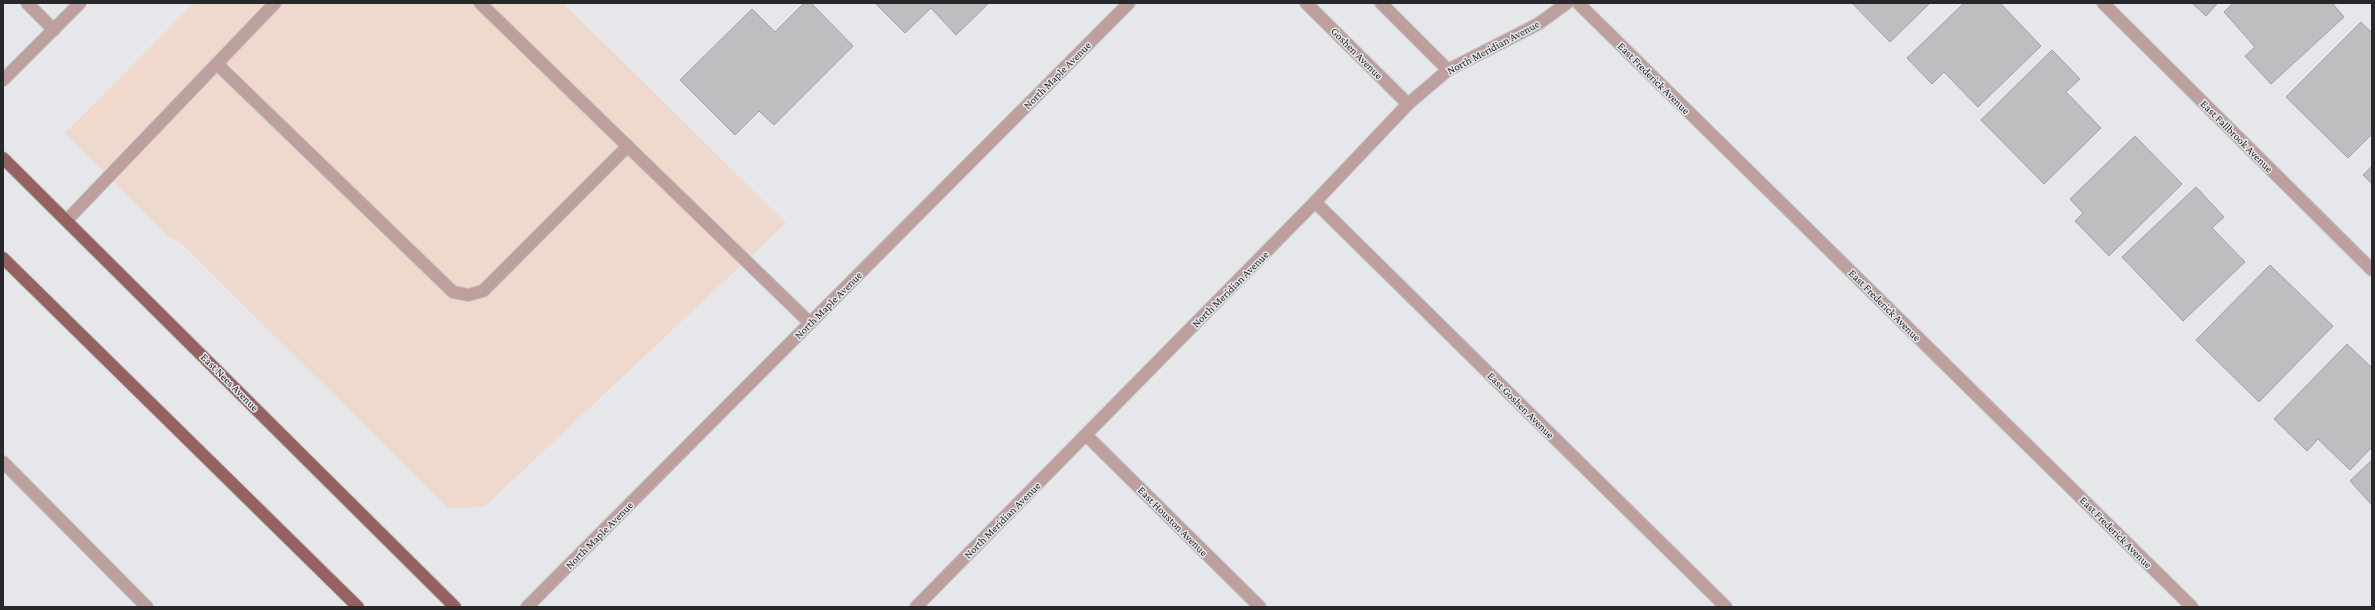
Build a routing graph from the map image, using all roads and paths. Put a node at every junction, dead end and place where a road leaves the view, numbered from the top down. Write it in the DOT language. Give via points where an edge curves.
graph roads {
  1 [pos="27,3"];
  2 [pos="80,3"];
  3 [pos="275,3"];
  4 [pos="480,3"];
  5 [pos="1129,3"];
  6 [pos="1306,3"];
  7 [pos="1381,3"];
  8 [pos="1567,3"];
  9 [pos="1578,3"];
  10 [pos="2103,3"];
  11 [pos="54,30"];
  12 [pos="216,64"];
  13 [pos="1448,70"];
  14 [pos="3,80"];
  15 [pos="1408,104"];
  16 [pos="628,146"];
  17 [pos="3,158"];
  18 [pos="1315,202"];
  19 [pos="67,220"];
  20 [pos="3,258"];
  21 [pos="2372,270"];
  22 [pos="810,323"];
  23 [pos="1086,435"];
  24 [pos="3,462"];
  25 [pos="147,607"];
  26 [pos="358,607"];
  27 [pos="455,607"];
  28 [pos="527,607"];
  29 [pos="916,607"];
  30 [pos="1260,607"];
  31 [pos="1726,607"];
  32 [pos="2192,607"];
  1 -- 11 [label="street"];
  2 -- 11 [label="street"];
  3 -- 12 [label="street"];
  4 -- 16 [label="street"];
  5 -- 22 [label="street, North Maple Avenue"];
  6 -- 15 [label="street, Goshen Avenue"];
  7 -- 13 [label="street"];
  8 -- 13 [label="street, North Meridian Avenue" via="1538,24"];
  9 -- 32 [label="street, East Frederick Avenue"];
  10 -- 21 [label="street, East Fallbrook Avenue"];
  11 -- 14 [label="street"];
  12 -- 16 [label="street" via="453,292 468,295 483,291"];
  12 -- 19 [label="street"];
  13 -- 15 [label="street, North Meridian Avenue"];
  15 -- 18 [label="street, North Meridian Avenue"];
  16 -- 22 [label="street"];
  17 -- 19 [label="main road, East Nees Avenue"];
  18 -- 23 [label="street, North Meridian Avenue"];
  18 -- 31 [label="street, East Goshen Avenue"];
  19 -- 27 [label="main road, East Nees Avenue"];
  20 -- 26 [label="main road"];
  22 -- 28 [label="street, North Maple Avenue"];
  23 -- 29 [label="street, North Meridian Avenue"];
  23 -- 30 [label="street, East Houston Avenue"];
  24 -- 25 [label="street"];
}
